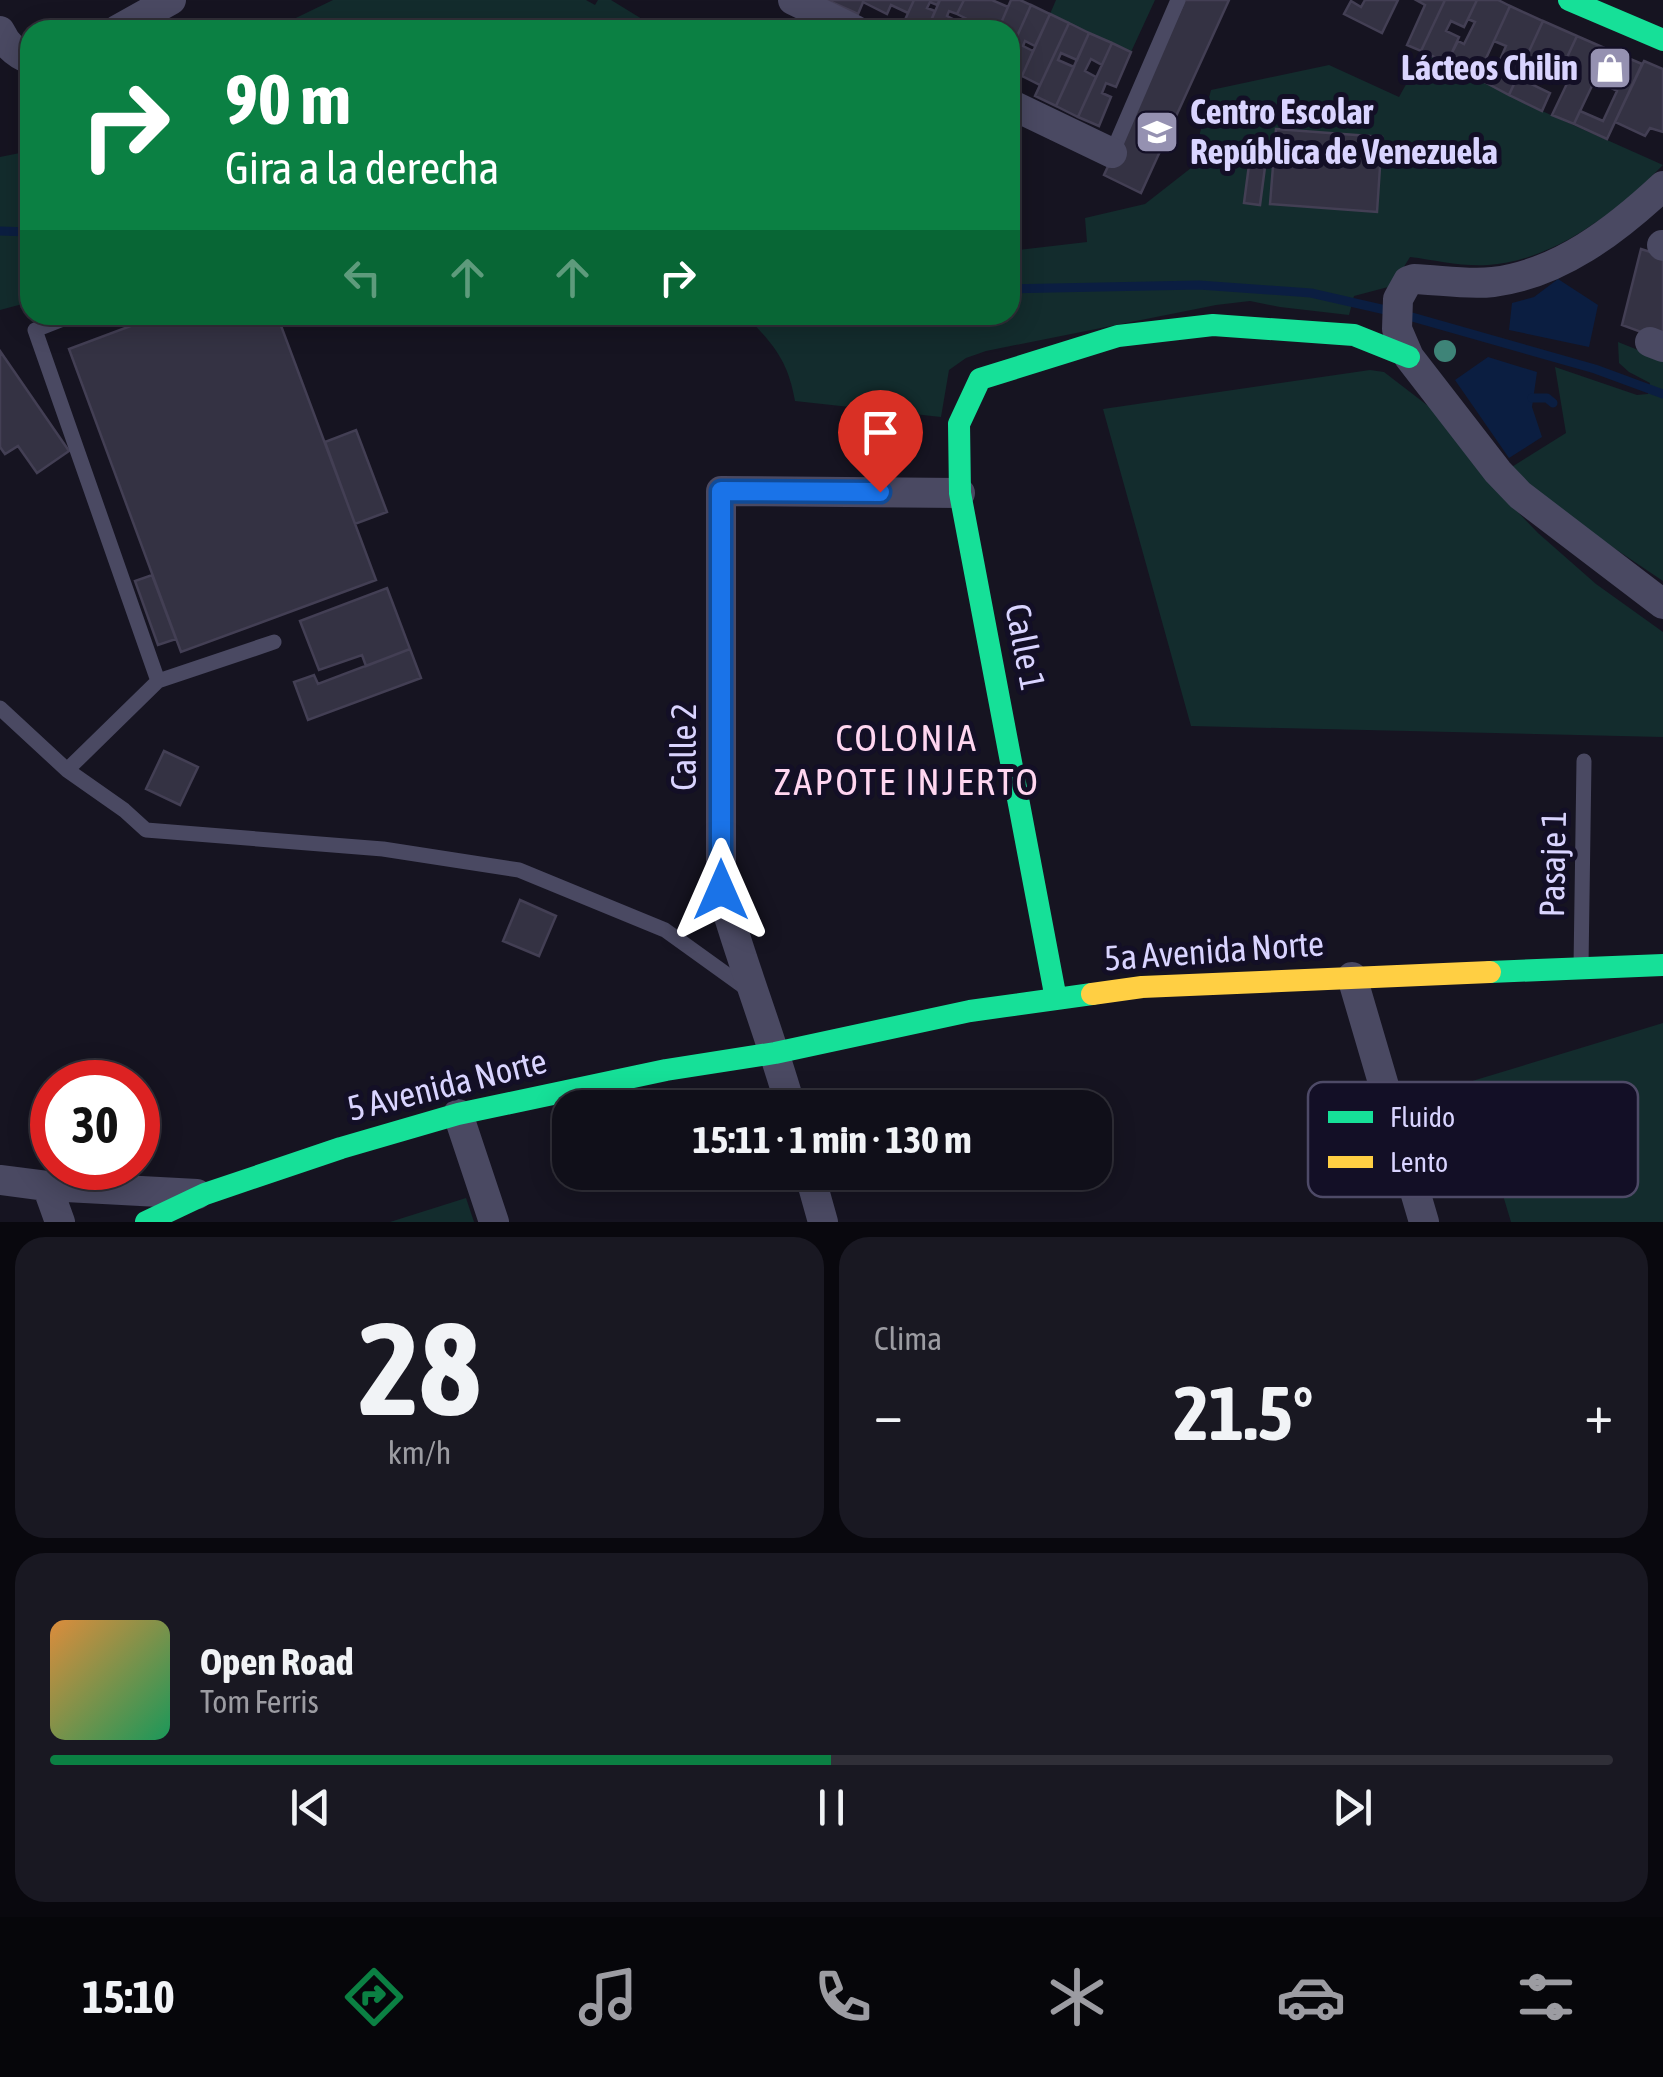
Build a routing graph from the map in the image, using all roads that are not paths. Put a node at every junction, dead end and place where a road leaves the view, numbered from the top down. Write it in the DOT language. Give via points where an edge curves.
graph roads {
  1 [pos="171,0"];
  2 [pos="792,0"];
  3 [pos="1178,0"];
  4 [pos="1569,0"];
  5 [pos="135,20"];
  6 [pos="834,20"];
  7 [pos="0,31"];
  8 [pos="1663,40"];
  9 [pos="20,54"];
  10 [pos="1020,109"];
  11 [pos="1112,152"];
  12 [pos="1663,186"];
  13 [pos="48,325"];
  14 [pos="1409,356"];
  15 [pos="960,492"];
  16 [pos="1663,604"];
  17 [pos="274,642"];
  18 [pos="158,681"];
  19 [pos="0,708"];
  20 [pos="1584,761"];
  21 [pos="67,770"];
  22 [pos="1663,965"];
  23 [pos="1581,968"];
  24 [pos="1352,977"];
  25 [pos="754,994"];
  26 [pos="1056,999"];
  27 [pos="776,1054"];
  28 [pos="1383,1082"];
  29 [pos="786,1090"];
  30 [pos="458,1114"];
  31 [pos="0,1180"];
  32 [pos="30,1184"];
  33 [pos="48,1190"];
  34 [pos="126,1190"];
  35 [pos="814,1190"];
  36 [pos="205,1194"];
  37 [pos="1417,1197"];
  38 [pos="60,1222"];
  39 [pos="146,1222"];
  40 [pos="494,1222"];
  41 [pos="823,1222"];
  42 [pos="1424,1222"];
  1 -- 5 [label="street"];
  2 -- 6 [label="street"];
  3 -- 11 [label="lane"];
  4 -- 8 [label="street"];
  7 -- 9 [label="street"];
  10 -- 11 [label="street"];
  12 -- 14 [label="street" via="1595,240 1544,268 1489,282 1408,282 1398,300 1397,329"];
  13 -- 18 [label="lane" via="35,330"];
  14 -- 15 [label="street, Calle 1" via="1354,335 1213,324 1118,336 980,378 959,424"];
  14 -- 16 [label="street" via="1520,495"];
  15 -- 25 [label="street, Calle 2" via="721,491 721,890"];
  15 -- 26 [label="street, Calle 1"];
  17 -- 18 [label="lane"];
  18 -- 21 [label="lane"];
  19 -- 21 [label="lane"];
  20 -- 23 [label="lane, Pasaje 1"];
  21 -- 25 [label="lane" via="146,830 383,849 519,870 665,930"];
  22 -- 23 [label="street, 5a Avenida Norte"];
  23 -- 24 [label="street, 5a Avenida Norte"];
  24 -- 26 [label="street, 5a Avenida Norte" via="1142,987"];
  24 -- 28 [label="street"];
  25 -- 27 [label="street, Calle 2"];
  26 -- 27 [label="street, 5a Avenida Norte"];
  27 -- 29 [label="street, Calle 2"];
  27 -- 30 [label="street, 5 Avenida Norte"];
  30 -- 36 [label="street, 5 Avenida Norte"];
  30 -- 40 [label="street"];
  31 -- 32 [label="street"];
  33 -- 38 [label="street"];
  34 -- 36 [label="street"];
  35 -- 41 [label="street"];
  36 -- 39 [label="street, 5 Avenida Norte"];
  37 -- 42 [label="street"];
}
